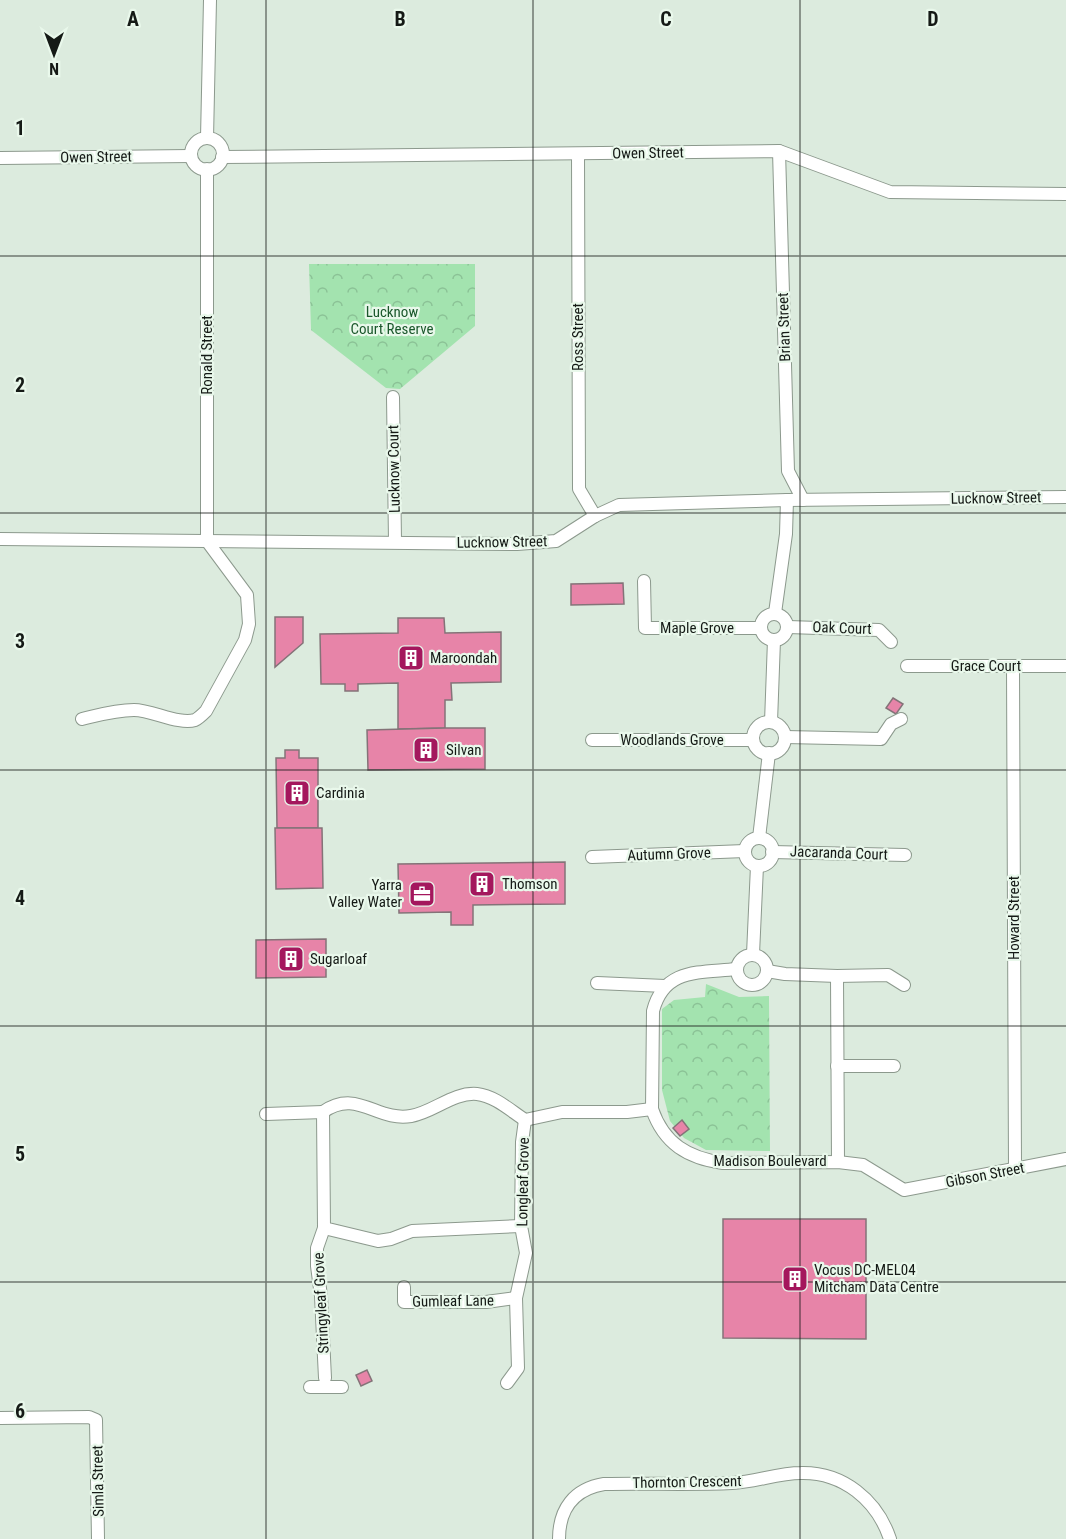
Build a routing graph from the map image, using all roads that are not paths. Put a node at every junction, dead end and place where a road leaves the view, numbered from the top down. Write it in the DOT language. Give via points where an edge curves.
graph roads {
  1 [pos="210,0"];
  2 [pos="207,138"];
  3 [pos="778,152"];
  4 [pos="578,154"];
  5 [pos="191,156"];
  6 [pos="222,157"];
  7 [pos="0,158"];
  8 [pos="207,169"];
  9 [pos="1066,194"];
  10 [pos="393,397"];
  11 [pos="1066,497"];
  12 [pos="787,500"];
  13 [pos="803,500"];
  14 [pos="595,516"];
  15 [pos="0,539"];
  16 [pos="207,541"];
  17 [pos="395,541"];
  18 [pos="644,581"];
  19 [pos="775,613"];
  20 [pos="760,627"];
  21 [pos="788,627"];
  22 [pos="774,640"];
  23 [pos="891,642"];
  24 [pos="907,666"];
  25 [pos="1066,666"];
  26 [pos="1013,667"];
  27 [pos="82,719"];
  28 [pos="901,719"];
  29 [pos="771,722"];
  30 [pos="785,737"];
  31 [pos="592,740"];
  32 [pos="753,740"];
  33 [pos="769,753"];
  34 [pos="759,838"];
  35 [pos="745,851"];
  36 [pos="772,852"];
  37 [pos="905,855"];
  38 [pos="592,857"];
  39 [pos="757,866"];
  40 [pos="753,954"];
  41 [pos="736,969"];
  42 [pos="767,971"];
  43 [pos="837,976"];
  44 [pos="597,983"];
  45 [pos="904,985"];
  46 [pos="665,986"];
  47 [pos="837,1066"];
  48 [pos="894,1066"];
  49 [pos="652,1109"];
  50 [pos="323,1112"];
  51 [pos="266,1114"];
  52 [pos="525,1120"];
  53 [pos="1066,1158"];
  54 [pos="838,1162"];
  55 [pos="1015,1169"];
  56 [pos="904,1190"];
  57 [pos="521,1226"];
  58 [pos="324,1228"];
  59 [pos="404,1287"];
  60 [pos="516,1298"];
  61 [pos="325,1378"];
  62 [pos="507,1383"];
  63 [pos="0,1418"];
  64 [pos="99,1539"];
  65 [pos="559,1539"];
  66 [pos="890,1539"];
  1 -- 2 [label="street"];
  2 -- 5 [label="street" via="197,141"];
  2 -- 6 [label="street" via="221,146"];
  3 -- 4 [label="street, Owen Street"];
  3 -- 9 [label="street, Owen Street" via="890,192"];
  3 -- 13 [label="street, Brian Street" via="788,471"];
  4 -- 6 [label="street, Owen Street"];
  4 -- 14 [label="street, Ross Street" via="579,489"];
  5 -- 7 [label="street, Owen Street"];
  5 -- 8 [label="street" via="197,166"];
  6 -- 8 [label="street" via="216,166"];
  8 -- 16 [label="street, Ronald Street"];
  10 -- 17 [label="street, Lucknow Court"];
  11 -- 13 [label="street, Lucknow Street"];
  12 -- 13 [label="street, Lucknow Street"];
  12 -- 14 [label="street, Lucknow Street" via="619,505"];
  12 -- 19 [label="street"];
  14 -- 17 [label="street, Lucknow Street" via="556,541"];
  15 -- 16 [label="street, Lucknow Street"];
  16 -- 17 [label="street, Lucknow Street"];
  16 -- 27 [label="street" via="247,595 249,624 245,640 206,711 196,719 184,721 145,710 115,711"];
  18 -- 20 [label="street, Maple Grove" via="645,628"];
  19 -- 20 [label="street" via="763,619"];
  19 -- 21 [label="street" via="783,616"];
  20 -- 22 [label="street" via="764,636"];
  21 -- 22 [label="street" via="783,636"];
  21 -- 23 [label="street, Oak Court" via="879,630"];
  22 -- 29 [label="street"];
  24 -- 26 [label="street, Grace Court"];
  25 -- 26 [label="street, Grace Court"];
  26 -- 55 [label="street, Howard Street"];
  28 -- 30 [label="street" via="891,724 881,739"];
  29 -- 30 [label="street" via="781,727"];
  29 -- 32 [label="street" via="760,724"];
  30 -- 33 [label="street" via="782,747"];
  31 -- 32 [label="street, Woodlands Grove"];
  32 -- 33 [label="street" via="759,750"];
  33 -- 34 [label="street"];
  34 -- 35 [label="street" via="750,842"];
  34 -- 36 [label="street" via="768,842"];
  35 -- 38 [label="street, Autumn Grove"];
  35 -- 39 [label="street" via="748,860"];
  36 -- 37 [label="street, Jacaranda Court"];
  36 -- 39 [label="street" via="768,862"];
  39 -- 40 [label="street"];
  40 -- 41 [label="street" via="741,958"];
  40 -- 42 [label="street" via="764,960"];
  41 -- 42 [label="street" via="740,981 751,986 762,982"];
  41 -- 46 [label="street" via="679,977"];
  42 -- 43 [label="street"];
  43 -- 45 [label="street" via="888,975"];
  43 -- 47 [label="street"];
  44 -- 46 [label="street"];
  46 -- 49 [label="street, Madison Boulevard" via="653,1011"];
  47 -- 48 [label="street"];
  47 -- 54 [label="street"];
  49 -- 52 [label="street" via="562,1112"];
  49 -- 54 [label="street, Madison Boulevard" via="669,1140 688,1155 704,1160"];
  50 -- 51 [label="street"];
  50 -- 52 [label="street" via="345,1102 391,1115 411,1116 464,1095 478,1094"];
  50 -- 58 [label="street"];
  52 -- 57 [label="street, Longleaf Grove"];
  53 -- 55 [label="street, Gibson Street"];
  54 -- 56 [label="street, Madison Boulevard" via="863,1165"];
  55 -- 56 [label="street, Gibson Street"];
  57 -- 58 [label="street" via="412,1231 378,1241"];
  57 -- 60 [label="street, Longleaf Grove" via="526,1253"];
  58 -- 61 [label="street, Stringyleaf Grove" via="317,1257"];
  59 -- 60 [label="street, Gumleaf Lane" via="404,1302"];
  60 -- 62 [label="street, Longleaf Grove" via="518,1368"];
  63 -- 64 [label="street, Simla Street" via="95,1419"];
  65 -- 66 [label="street, Thornton Crescent" via="561,1516 567,1505 592,1485 735,1483 799,1473 816,1473 856,1489 878,1513"];
}
